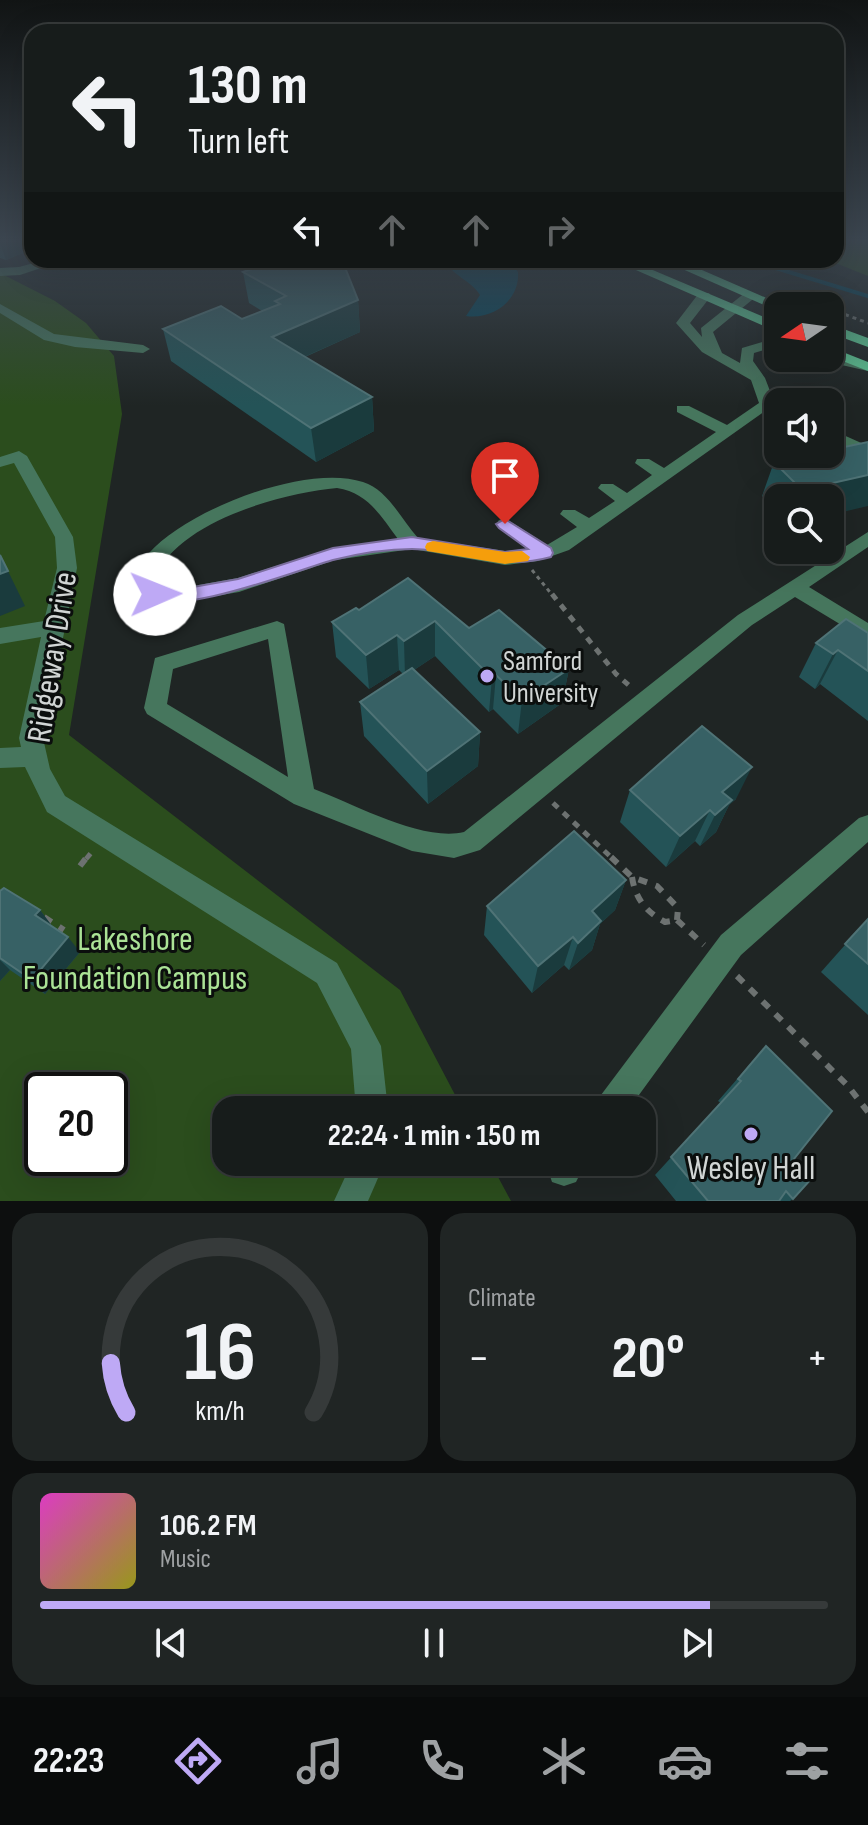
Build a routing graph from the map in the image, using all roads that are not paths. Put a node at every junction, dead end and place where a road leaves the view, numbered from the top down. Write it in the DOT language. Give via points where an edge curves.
graph roads {
  1 [pos="699,294"];
  2 [pos="751,295"];
  3 [pos="704,296"];
  4 [pos="764,300"];
  5 [pos="0,308"];
  6 [pos="734,309"];
  7 [pos="764,322"];
  8 [pos="844,334"];
  9 [pos="868,343"];
  10 [pos="764,346"];
  11 [pos="143,349"];
  12 [pos="717,356"];
  13 [pos="844,357"];
  14 [pos="844,361"];
  15 [pos="868,367"];
  16 [pos="758,378"];
  17 [pos="764,390"];
  18 [pos="683,409"];
  19 [pos="764,411"];
  20 [pos="727,431"];
  21 [pos="844,441"];
  22 [pos="868,452"];
  23 [pos="0,462"];
  24 [pos="643,463"];
  25 [pos="664,475"];
  26 [pos="607,488"];
  27 [pos="627,501"];
  28 [pos="569,514"];
  29 [pos="505,524"];
  30 [pos="590,527"];
  31 [pos="868,538"];
  32 [pos="412,543"];
  33 [pos="545,553"];
  34 [pos="794,587"];
  35 [pos="53,627"];
  36 [pos="868,633"];
  37 [pos="0,636"];
  38 [pos="35,757"];
  39 [pos="0,758"];
  40 [pos="303,796"];
  41 [pos="868,826"];
  42 [pos="371,1096"];
  43 [pos="619,1096"];
  44 [pos="363,1176"];
  45 [pos="351,1201"];
  1 -- 3 [label="main road"];
  2 -- 4 [label="main road"];
  2 -- 6 [label="street"];
  3 -- 6 [label="main road"];
  3 -- 12 [label="street" via="683,323 690,336"];
  5 -- 11 [label="street" via="37,332"];
  6 -- 7 [label="main road"];
  6 -- 12 [label="street" via="706,331"];
  8 -- 9 [label="main road"];
  10 -- 16 [label="street" via="747,351 746,361"];
  12 -- 16 [label="street"];
  13 -- 15 [label="main road"];
  14 -- 15 [label="street"];
  16 -- 17 [label="street"];
  18 -- 20 [label="street"];
  19 -- 20 [label="street"];
  20 -- 25 [label="street"];
  21 -- 22 [label="street"];
  23 -- 35 [label="street, Ridgeway Drive" via="19,456 64,537 67,568"];
  24 -- 25 [label="street"];
  25 -- 27 [label="street"];
  26 -- 27 [label="street"];
  27 -- 30 [label="street"];
  28 -- 30 [label="street"];
  29 -- 33 [label="street"];
  30 -- 33 [label="street"];
  31 -- 34 [label="street"];
  32 -- 32 [label="street" via="333,554 239,585 193,593 155,594 144,580 154,558 177,539 275,491 313,485 359,486 377,499"];
  32 -- 33 [label="street" via="505,558"];
  34 -- 36 [label="street"];
  34 -- 40 [label="street" via="745,620 471,842 454,846 412,839"];
  35 -- 37 [label="street"];
  35 -- 38 [label="street, Ridgeway Drive" via="31,738"];
  38 -- 39 [label="street"];
  38 -- 42 [label="street, Ridgeway Drive" via="56,804 327,973 366,1046"];
  40 -- 40 [label="street" via="155,708 163,664 277,629"];
  41 -- 43 [label="street" via="731,945"];
  44 -- 45 [label="street"];
}
